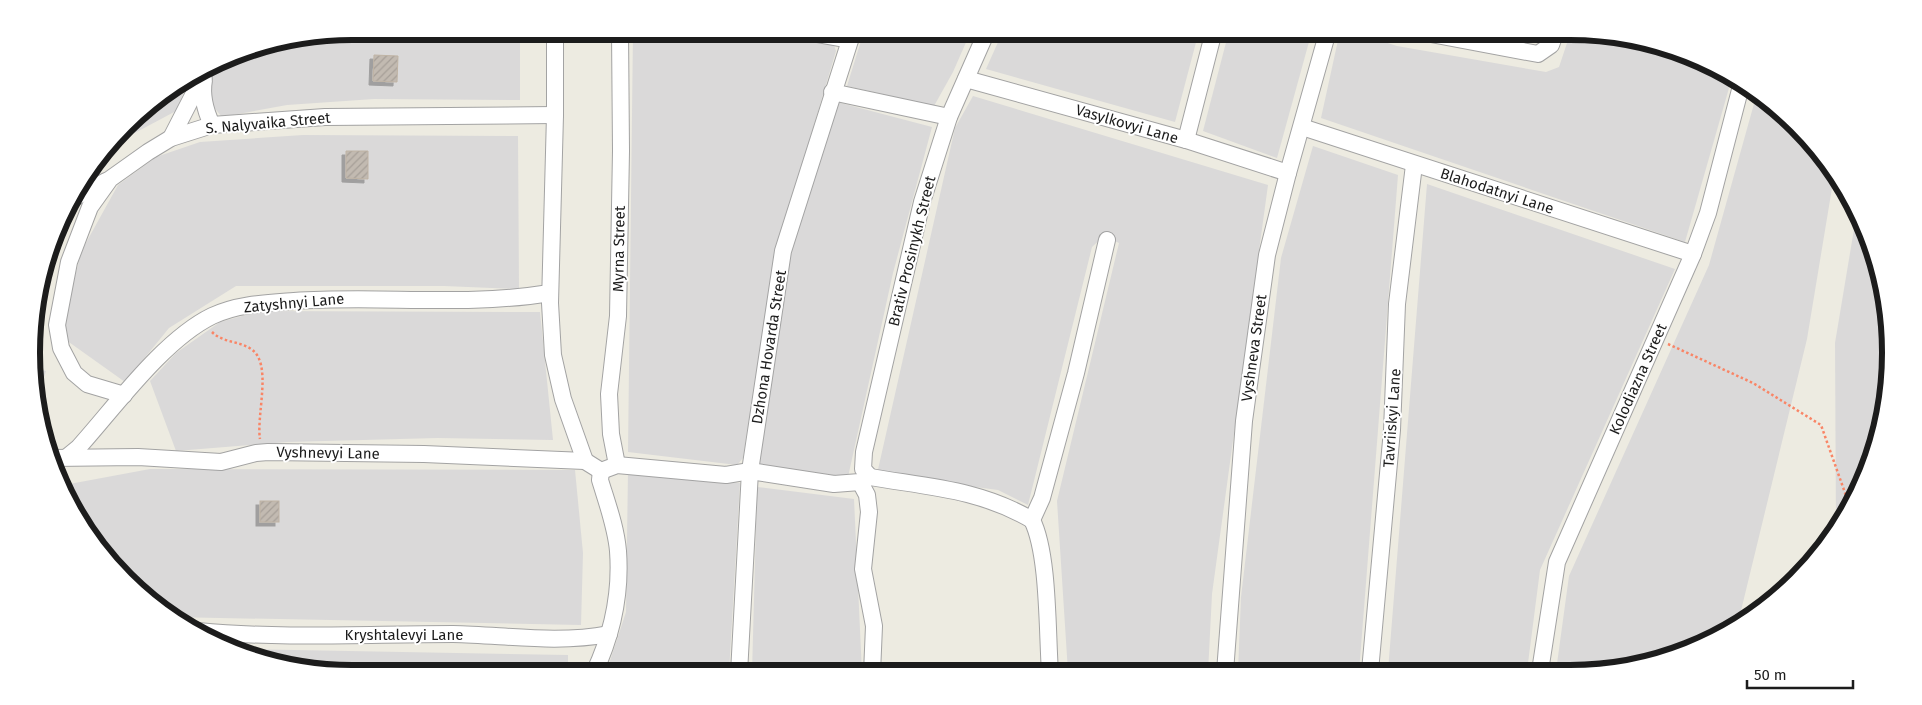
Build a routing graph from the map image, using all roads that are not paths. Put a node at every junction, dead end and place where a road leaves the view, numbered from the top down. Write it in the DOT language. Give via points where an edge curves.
graph roads {
  1 [pos="555,40"];
  2 [pos="620,40"];
  3 [pos="851,40"];
  4 [pos="983,40"];
  5 [pos="1212,40"];
  6 [pos="1326,40"];
  7 [pos="1463,40"];
  8 [pos="1553,40"];
  9 [pos="205,77"];
  10 [pos="203,78"];
  11 [pos="966,78"];
  12 [pos="1740,91"];
  13 [pos="832,92"];
  14 [pos="555,115"];
  15 [pos="949,117"];
  16 [pos="212,125"];
  17 [pos="1302,127"];
  18 [pos="171,138"];
  19 [pos="1186,140"];
  20 [pos="1414,165"];
  21 [pos="1288,173"];
  22 [pos="110,179"];
  23 [pos="84,193"];
  24 [pos="1107,240"];
  25 [pos="1693,254"];
  26 [pos="550,293"];
  27 [pos="124,395"];
  28 [pos="60,458"];
  29 [pos="585,461"];
  30 [pos="609,468"];
  31 [pos="750,471"];
  32 [pos="865,479"];
  33 [pos="1032,520"];
  34 [pos="213,632"];
  35 [pos="608,634"];
  36 [pos="597,665"];
  37 [pos="739,665"];
  38 [pos="872,665"];
  39 [pos="1050,665"];
  40 [pos="1225,665"];
  41 [pos="1371,665"];
  42 [pos="1541,665"];
  1 -- 14 [label="street"];
  2 -- 30 [label="street, Myrna Street" via="618,316 609,394"];
  3 -- 13 [label="street, Dzhona Hovarda Street"];
  4 -- 11 [label="street, Brativ Prosinykh Street"];
  5 -- 19 [label="street"];
  6 -- 17 [label="street, Vyshneva Street"];
  7 -- 8 [label="street" via="1538,54 1552,45"];
  9 -- 16 [label="street" via="202,91"];
  10 -- 18 [label="street"];
  11 -- 15 [label="street, Brativ Prosinykh Street"];
  11 -- 19 [label="street, Vasylkovyi Lane"];
  12 -- 25 [label="street, Kolodiazna Street" via="1708,213"];
  13 -- 15 [label="street"];
  13 -- 31 [label="street, Dzhona Hovarda Street" via="783,251"];
  14 -- 16 [label="street, S. Nalyvaika Street" via="325,117"];
  14 -- 26 [label="street"];
  15 -- 32 [label="street, Brativ Prosinykh Street" via="922,202 864,452"];
  16 -- 18 [label="street, S. Nalyvaika Street"];
  17 -- 20 [label="street, Blahodatnyi Lane"];
  17 -- 21 [label="street, Vyshneva Street"];
  18 -- 22 [label="street, S. Nalyvaika Street"];
  19 -- 21 [label="street, Vasylkovyi Lane"];
  20 -- 25 [label="street, Blahodatnyi Lane"];
  20 -- 41 [label="street, Tavriiskyi Lane" via="1398,304 1392,430"];
  21 -- 40 [label="street, Vyshneva Street" via="1267,255 1244,421"];
  22 -- 23 [label="street"];
  22 -- 27 [label="street, S. Nalyvaika Street" via="90,207 69,262 57,325 61,348 74,372 87,384"];
  24 -- 33 [label="street" via="1076,373 1042,498"];
  25 -- 42 [label="street, Kolodiazna Street" via="1557,562"];
  26 -- 27 [label="street, Zatyshnyi Lane" via="504,300 351,298 251,304 213,316 186,332"];
  26 -- 29 [label="street" via="553,355"];
  27 -- 28 [label="street, Zatyshnyi Lane" via="78,448"];
  28 -- 29 [label="street, Vyshnevyi Lane" via="164,458 221,462 268,452"];
  29 -- 30 [label="street, Vyshnevyi Lane"];
  30 -- 31 [label="street" via="726,475"];
  30 -- 35 [label="street, Myrna Street" via="600,480 618,549 617,600"];
  31 -- 32 [label="street" via="834,484"];
  31 -- 37 [label="street, Dzhona Hovarda Street"];
  32 -- 33 [label="street" via="968,493 1009,507"];
  32 -- 38 [label="street, Brativ Prosinykh Street" via="868,512 863,569 874,626"];
  33 -- 39 [label="street" via="1039,535 1042,557"];
  34 -- 35 [label="street, Kryshtalevyi Lane" via="245,635 460,634 540,639 590,638"];
  35 -- 36 [label="street, Myrna Street"];
}
